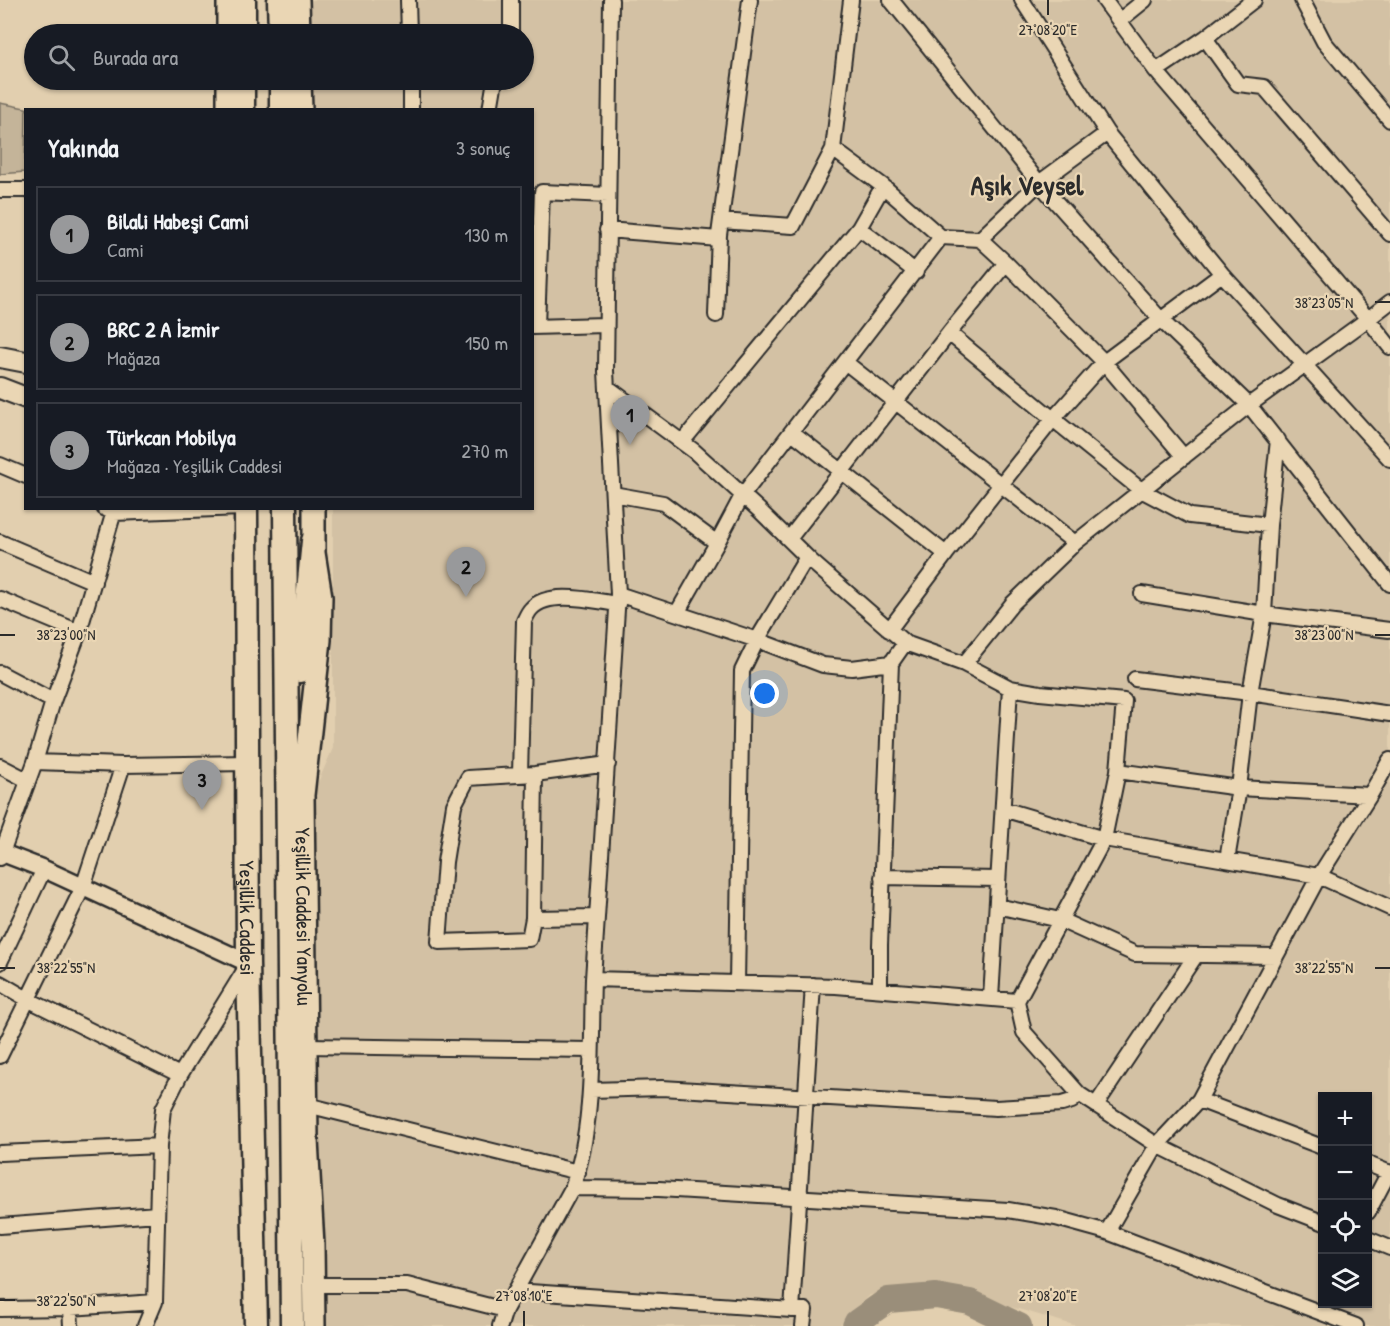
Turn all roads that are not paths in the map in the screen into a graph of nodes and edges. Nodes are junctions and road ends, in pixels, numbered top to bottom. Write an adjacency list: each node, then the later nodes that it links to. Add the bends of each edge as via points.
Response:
1 (228, 0): 19 (main road)
2 (244, 0): 20 (highway)
3 (279, 0): 21 (highway)
4 (298, 0): 22 (main road)
5 (408, 0): 23 (street)
6 (511, 0): 24 (street)
7 (611, 0): 46 (street)
8 (750, 0): 47 (street)
9 (851, 0): 41 (street)
10 (891, 0): 42 (street)
11 (1022, 0): 40 (street)
12 (1104, 0): 18 (street)
13 (1145, 0): 18 (street)
14 (1231, 0): 17 (street)
15 (1254, 0): 17 (street)
16 (1302, 0): 39 (street, via 1324,42)
17 (1239, 12): 25 (street)
18 (1119, 21): 26 (street)
19 (228, 24)
20 (244, 24)
21 (280, 24)
22 (299, 24)
23 (409, 24)
24 (511, 24)
25 (1205, 38): 26 (street); 50 (street, via 1238,84 1264,87)
26 (1156, 71): 59 (street)
27 (228, 90): 33 (main road)
28 (243, 90): 34 (highway)
29 (280, 90): 35 (highway)
30 (300, 90): 36 (main road)
31 (411, 90): 37 (street)
32 (493, 90): 38 (street)
33 (228, 108)
34 (243, 108)
35 (281, 108)
36 (301, 108)
37 (411, 108)
38 (490, 108)
39 (1390, 120)
40 (1107, 133): 42 (street); 56 (street)
41 (833, 148): 43 (street); 47 (street, via 793,226)
42 (1039, 183): 53 (street); 60 (street)
43 (883, 186): 48 (street); 51 (street)
44 (0, 190): 45 (street)
45 (24, 190)
46 (608, 195): 49 (street); 62 (street, via 542,192)
47 (721, 221): 52 (street)
48 (859, 228): 55 (street); 78 (street)
49 (608, 230): 52 (street); 61 (street)
50 (1390, 234)
51 (941, 237): 53 (street); 55 (street)
52 (719, 239): 58 (street)
53 (980, 239): 54 (street)
54 (1006, 263): 63 (street); 68 (street)
55 (916, 272): 67 (street)
56 (1222, 274): 60 (street); 69 (street)
57 (1390, 302): 59 (street)
58 (716, 315)
59 (1368, 319): 64 (street); 69 (street)
60 (1162, 321): 68 (street); 74 (street)
61 (605, 325): 62 (street); 70 (street)
62 (535, 327)
63 (949, 333): 73 (street); 75 (street)
64 (1390, 347)
65 (0, 357): 66 (main road)
66 (24, 362)
67 (845, 362): 73 (street); 76 (street)
68 (1104, 362): 75 (street); 79 (street)
69 (1305, 365): 74 (street); 80 (street)
70 (607, 387): 78 (street); 86 (street)
71 (0, 388): 72 (main road)
72 (24, 397)
73 (895, 401): 82 (street); 84 (street)
74 (1249, 405): 77 (street); 79 (street)
75 (1053, 419): 84 (street); 85 (street)
76 (792, 432): 82 (street); 87 (street)
77 (1278, 440): 92 (street); 101 (street)
78 (682, 442): 87 (street)
79 (1184, 457): 85 (street)
80 (1390, 459)
81 (0, 465): 83 (street)
82 (841, 471): 93 (street); 98 (street)
83 (24, 475)
84 (1000, 484): 97 (street); 98 (street)
85 (1141, 490): 92 (street, via 1190,516); 97 (street)
86 (613, 494): 96 (street, via 663,503); 104 (street)
87 (742, 496): 93 (street); 96 (street)
88 (111, 510): 100 (street)
89 (246, 510): 123 (highway, Yeşillik Caddesi)
90 (285, 510): 119 (highway, Yeşillik Caddesi)
91 (314, 510): 94 (main road, Yeşillik Caddesi Yanyolu)
92 (1269, 525): 106 (street)
93 (789, 539): 99 (street)
94 (314, 541): 119 (highway, via 298,683); 159 (main road, Yeşillik Caddesi Yanyolu, via 321,597 303,795)
95 (0, 542): 100 (street)
96 (717, 543): 105 (street)
97 (1075, 543): 113 (street, via 1012,604)
98 (946, 554): 107 (street)
99 (807, 557): 107 (street); 110 (street)
100 (94, 582): 109 (street)
101 (1390, 584)
102 (1142, 594): 106 (street)
103 (0, 599): 109 (street)
104 (618, 599): 105 (street); 124 (street); 128 (street, via 547,599 532,608 524,621)
105 (677, 614): 110 (street)
106 (1264, 614): 108 (street); 117 (street)
107 (889, 630): 111 (street)
108 (1389, 630)
109 (79, 632): 118 (street)
110 (757, 640): 112 (street, via 823,665 852,668); 153 (street, via 742,671)
111 (905, 644): 112 (street); 113 (street)
112 (891, 663): 139 (street)
113 (964, 664): 116 (street)
114 (0, 674): 118 (street)
115 (1135, 679): 117 (street)
116 (1010, 688): 127 (street, via 1124,701); 133 (street)
117 (1250, 693): 120 (street); 131 (street)
118 (52, 701): 122 (street)
119 (288, 709): 197 (highway, Yeşillik Caddesi)
120 (1390, 714)
121 (1390, 760): 132 (street)
122 (35, 762): 125 (street); 130 (street)
123 (248, 763): 125 (street); 150 (highway, Yeşillik Caddesi)
124 (608, 764): 129 (street); 144 (street)
125 (123, 765): 141 (street)
126 (0, 766): 130 (street)
127 (1118, 771): 131 (street); 134 (street)
128 (520, 774): 129 (street); 145 (street, via 468,778 454,805 439,942 529,939)
129 (535, 774): 145 (street)
130 (27, 780): 135 (street)
131 (1239, 788): 132 (street); 136 (street)
132 (1370, 795): 138 (street)
133 (1002, 809): 134 (street); 140 (street)
134 (1104, 839): 136 (street); 146 (street)
135 (1, 855): 137 (street)
136 (1227, 861): 138 (street)
137 (44, 869): 141 (street); 149 (street)
138 (1318, 876): 143 (street); 148 (street)
139 (882, 877): 140 (street); 155 (street)
140 (998, 879): 142 (street)
141 (83, 887): 150 (street); 157 (street)
142 (997, 906): 146 (street); 156 (street)
143 (1390, 908)
144 (596, 917): 145 (street); 151 (street)
145 (533, 918)
146 (1060, 920): 147 (street, via 1134,954); 158 (street)
147 (1196, 955): 148 (street); 168 (street)
148 (1275, 956): 166 (street)
149 (0, 962)
150 (248, 963): 162 (street); 196 (highway, Yeşillik Caddesi)
151 (593, 979): 153 (street); 160 (street)
152 (0, 983): 157 (street)
153 (737, 983): 154 (street)
154 (813, 985): 155 (street); 165 (street)
155 (880, 989): 156 (street)
156 (991, 999): 158 (street)
157 (29, 1000): 161 (street); 162 (street)
158 (1017, 1001): 164 (street, via 1024,1032)
159 (306, 1046): 160 (street); 167 (main road, Yeşillik Caddesi Yanyolu)
160 (591, 1050): 163 (street)
161 (0, 1056)
162 (180, 1075): 170 (street, via 163,1109)
163 (591, 1090): 165 (street, via 662,1088); 174 (street)
164 (1079, 1094): 165 (street, via 1072,1101 1056,1105 996,1108); 168 (street)
165 (805, 1096): 177 (street)
166 (1199, 1100): 169 (street); 171 (street)
167 (307, 1105): 174 (street); 185 (main road, Yeşillik Caddesi Yanyolu)
168 (1096, 1105): 169 (street)
169 (1157, 1145): 180 (street); 182 (street)
170 (159, 1146): 172 (street); 179 (street)
171 (1320, 1146)
172 (0, 1153)
173 (1372, 1166): 175 (street)
174 (578, 1172): 176 (street)
175 (1389, 1173): 178 (street)
176 (572, 1188): 177 (street); 186 (street)
177 (800, 1198): 182 (street, via 1008,1210); 193 (street)
178 (1372, 1205)
179 (157, 1214): 181 (street); 187 (street)
180 (1318, 1220)
181 (0, 1226)
182 (1107, 1232): 188 (street)
183 (1372, 1241): 184 (street)
184 (1390, 1248)
185 (314, 1284): 192 (street, via 407,1284); 198 (main road, Yeşillik Caddesi Yanyolu)
186 (515, 1291): 192 (street); 193 (street)
187 (155, 1302): 189 (street); 195 (street)
188 (1318, 1306)
189 (70, 1308): 191 (street); 194 (street)
190 (1324, 1308): 201 (street)
191 (0, 1309)
192 (505, 1310): 199 (street)
193 (792, 1310): 200 (street, via 805,1310)
194 (71, 1326)
195 (145, 1326)
196 (256, 1326)
197 (292, 1326)
198 (314, 1326)
199 (500, 1326)
200 (803, 1326)
201 (1356, 1326)

